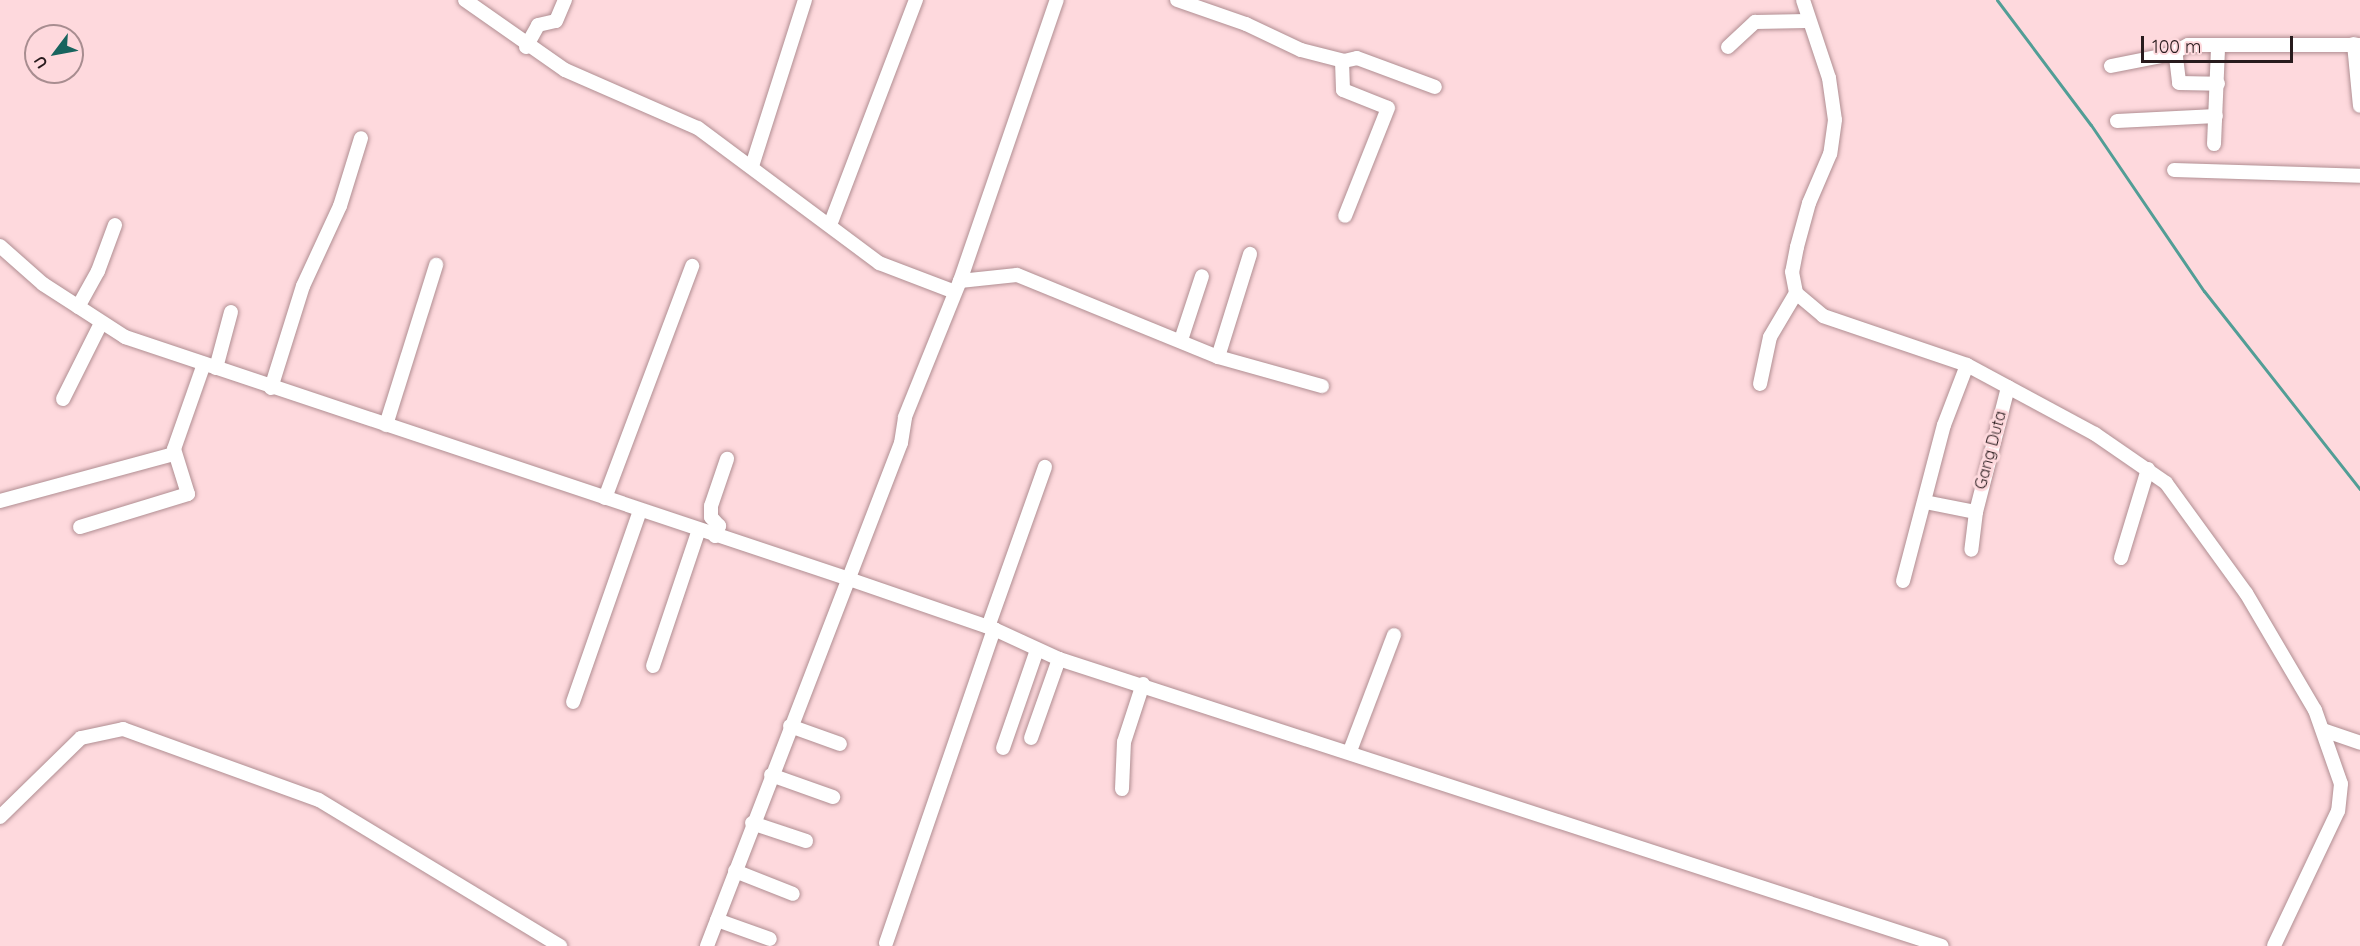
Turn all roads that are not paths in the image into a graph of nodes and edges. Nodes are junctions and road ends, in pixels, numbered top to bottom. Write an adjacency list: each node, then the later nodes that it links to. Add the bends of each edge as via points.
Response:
1 (465, 0): 11 (street)
2 (565, 0): 11 (street, via 560,16 538,25)
3 (805, 0): 23 (street)
4 (916, 0): 28 (street)
5 (1057, 0): 34 (street)
6 (1803, 0): 8 (street)
7 (1183, 1): 14 (street, via 1301,50)
8 (1806, 21): 12 (street, via 1755,22); 35 (street, via 1829,78 1835,120 1830,154 1809,203 1797,247 1792,272)
9 (2357, 44): 10 (street); 18 (street)
10 (2218, 46): 13 (street, via 2188,45); 16 (street)
11 (526, 47): 23 (street, via 565,70 682,119)
12 (1728, 47)
13 (2171, 54): 15 (street); 16 (street, via 2176,57 2179,83)
14 (1342, 61): 17 (street, via 1357,58); 26 (street, via 1343,90 1388,108)
15 (2111, 66)
16 (2218, 84): 19 (street)
17 (1435, 87)
18 (2360, 106)
19 (2216, 116): 20 (street); 22 (street)
20 (2117, 121)
21 (361, 138): 46 (street, via 340,206 303,286)
22 (2214, 144)
23 (752, 166): 28 (street)
24 (2174, 170): 25 (street)
25 (2360, 176)
26 (1345, 216)
27 (115, 225): 36 (street, via 98,271)
28 (830, 225): 34 (street, via 897,273)
29 (0, 246): 36 (street)
30 (1250, 254): 40 (street)
31 (436, 265): 48 (street)
32 (692, 266): 53 (street)
33 (1202, 276): 39 (street)
34 (958, 286): 39 (street, via 1017,275); 63 (street, via 910,406 864,544)
35 (1796, 293): 41 (street, via 1823,316); 43 (street, via 1770,337)
36 (78, 307): 38 (street)
37 (231, 312): 42 (street)
38 (100, 325): 42 (street); 47 (street)
39 (1181, 340): 40 (street)
40 (1218, 357): 44 (street)
41 (1966, 365): 45 (street); 55 (street, via 1944,425)
42 (210, 366): 46 (street); 49 (street)
43 (1760, 384)
44 (1322, 386)
45 (2008, 387): 52 (street); 57 (street, Gang Duta)
46 (272, 388): 48 (street)
47 (63, 399)
48 (386, 425): 53 (street)
49 (174, 454): 54 (street); 58 (street, via 189,489 184,498)
50 (727, 459): 60 (street, via 711,506 711,517 719,526)
51 (1045, 467): 65 (street)
52 (2148, 469): 62 (street); 73 (street, via 2175,492 2246,593)
53 (605, 498): 56 (street)
54 (0, 501)
55 (1925, 502): 57 (street); 64 (street)
56 (640, 511): 59 (street); 71 (street)
57 (1976, 512): 61 (street, Gang Duta)
58 (80, 527)
59 (699, 532): 60 (street); 69 (street)
60 (715, 536): 63 (street)
61 (1971, 550)
62 (2121, 558)
63 (846, 578): 65 (street); 72 (street)
64 (1904, 581)
65 (991, 628): 67 (street); 89 (street)
66 (1394, 635): 78 (street)
67 (1037, 650): 68 (street); 77 (street)
68 (1059, 659): 70 (street); 74 (street)
69 (652, 666)
70 (1143, 684): 78 (street); 80 (street, via 1124,742)
71 (573, 702)
72 (790, 726): 76 (street); 79 (street)
73 (2323, 730): 75 (street); 93 (street, via 2341,784 2338,811)
74 (1031, 738)
75 (2360, 743)
76 (840, 744)
77 (1003, 748)
78 (1350, 751): 92 (street)
79 (771, 775): 81 (street); 83 (street)
80 (1122, 789)
81 (833, 796)
82 (0, 817): 90 (street, via 81,738 123,729 319,800)
83 (752, 823): 84 (street); 85 (street)
84 (806, 841)
85 (735, 871): 86 (street); 87 (street)
86 (794, 894)
87 (717, 920): 88 (street); 91 (street)
88 (770, 939)
89 (886, 943)
90 (560, 946)
91 (707, 946)
92 (1942, 946)
93 (2274, 946)

